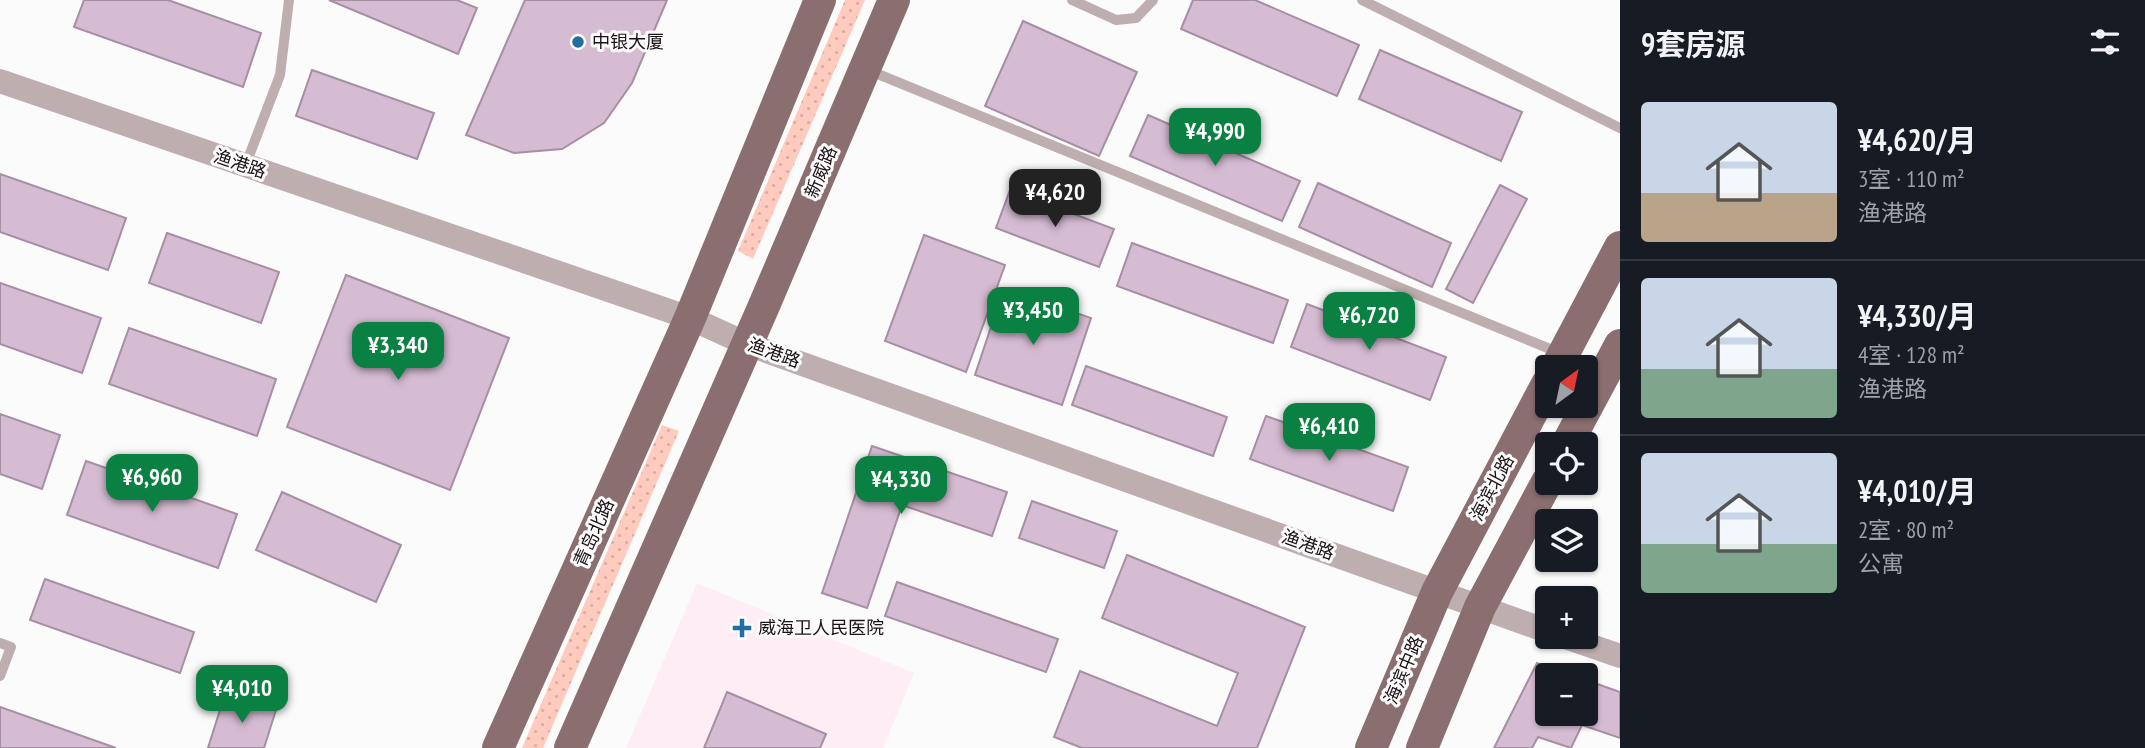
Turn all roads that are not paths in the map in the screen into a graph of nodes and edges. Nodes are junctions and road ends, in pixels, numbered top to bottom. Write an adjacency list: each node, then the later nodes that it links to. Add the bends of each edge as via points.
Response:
1 (289, 0): 10 (lane, via 280,75)
2 (820, 0): 12 (main road)
3 (894, 0): 7 (main road, 新威路)
4 (1072, 0): 5 (lane, via 1116,20 1136,18)
5 (1153, 0)
6 (1362, 0): 9 (lane)
7 (864, 69): 13 (main road, 新威路); 15 (lane)
8 (0, 80): 10 (street, 渔港路)
9 (1620, 128)
10 (245, 166): 12 (street, 渔港路)
11 (1620, 247): 16 (main road)
12 (690, 318): 13 (street, 渔港路); 27 (main road, 青岛北路)
13 (747, 344): 20 (street, 渔港路); 28 (main road)
14 (1620, 345): 18 (main road)
15 (1545, 355)
16 (1562, 355)
17 (1535, 407): 20 (main road, 海滨北路)
18 (1573, 432)
19 (1540, 495): 21 (main road)
20 (1437, 592): 21 (street, 渔港路); 29 (main road, 海滨中路)
21 (1480, 607): 22 (street, 渔港路); 30 (main road)
22 (1535, 627)
23 (0, 643): 26 (lane, via 11,647)
24 (1598, 648): 25 (street)
25 (1620, 656)
26 (0, 676)
27 (498, 748)
28 (570, 748)
29 (1371, 748)
30 (1422, 748)

